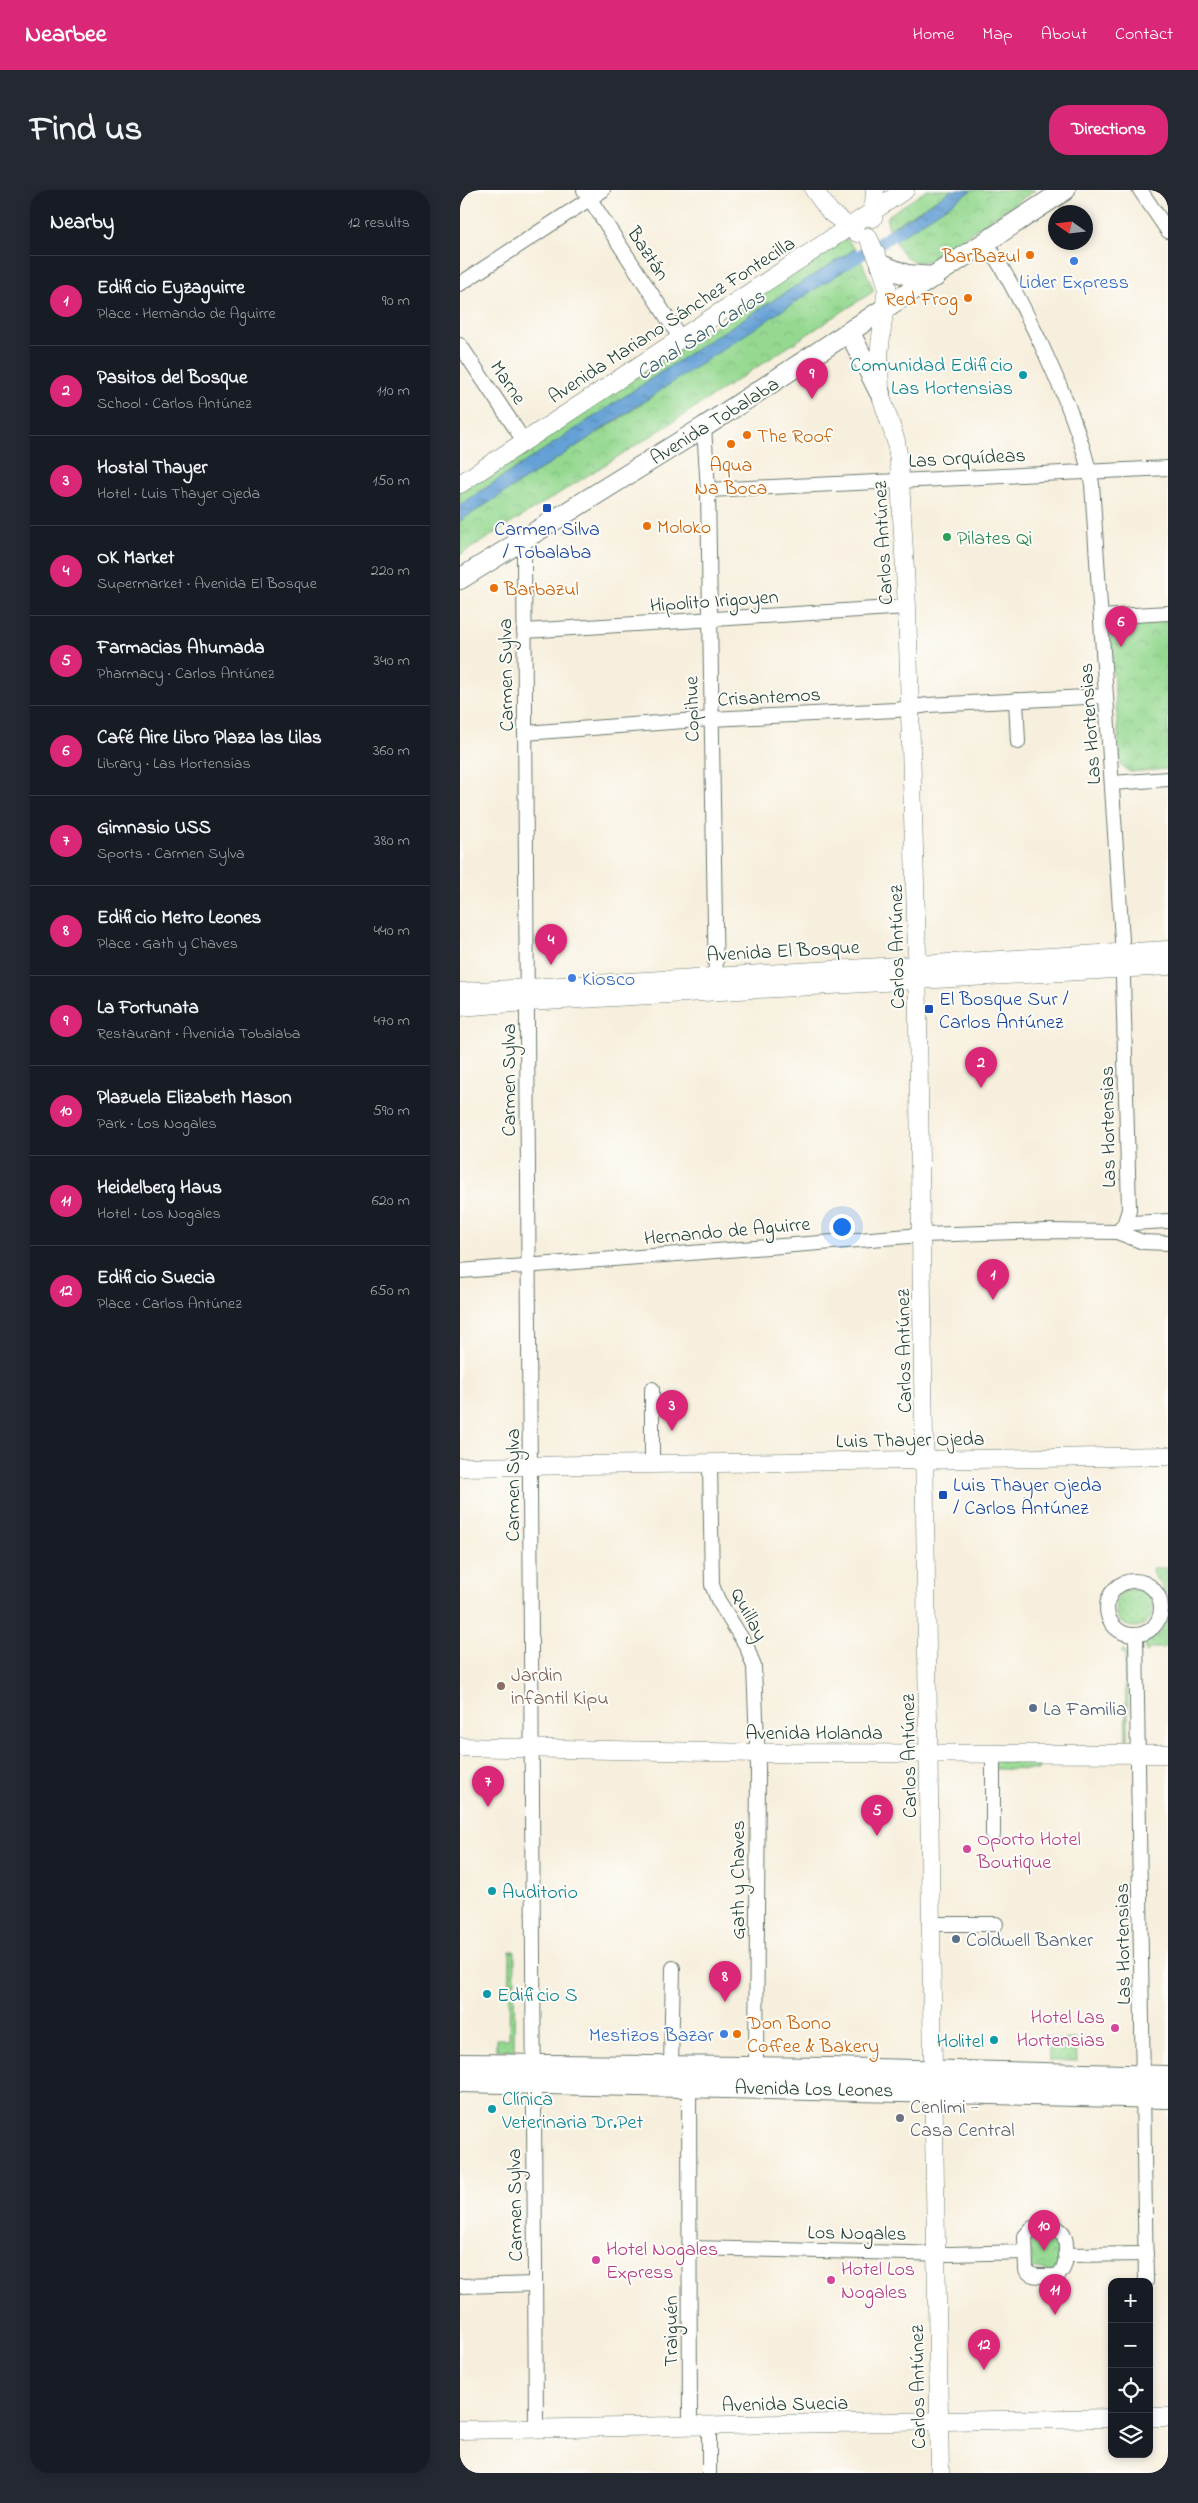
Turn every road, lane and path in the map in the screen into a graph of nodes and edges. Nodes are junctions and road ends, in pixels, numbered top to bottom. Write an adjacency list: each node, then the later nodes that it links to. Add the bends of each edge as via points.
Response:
1 (603, 190): 7 (street)
2 (814, 190): 9 (street, via 830,212)
3 (875, 190): 8 (street)
4 (905, 190): 8 (street, Avenida Mariano Sánchez Fontecilla)
5 (1066, 190): 11 (main road, Avenida Tobalaba)
6 (1140, 190): 10 (street)
7 (586, 194): 14 (street); 17 (street, Baztán)
8 (874, 210): 9 (street, Avenida Mariano Sánchez Fontecilla); 12 (street)
9 (849, 228): 12 (street); 17 (street, Avenida Mariano Sánchez Fontecilla)
10 (1168, 231)
11 (986, 243): 13 (main road, Avenida Tobalaba); 23 (street, Las Hortensias, via 1008,276 1058,381)
12 (873, 249): 13 (main road, via 907,275); 15 (street, Carlos Antúnez, via 887,286)
13 (935, 277): 15 (main road, Avenida Tobalaba)
14 (460, 284)
15 (886, 308): 16 (main road, Avenida Tobalaba); 19 (street, Carlos Antúnez, via 879,354)
16 (850, 333): 19 (main road); 20 (main road, Avenida Tobalaba)
17 (681, 339): 21 (street, Avenida Mariano Sánchez Fontecilla)
18 (460, 345): 21 (street, Marne)
19 (880, 393): 24 (street, Carlos Antúnez, via 896,441)
20 (704, 427): 26 (street, Copihue); 27 (main road, Avenida Tobalaba)
21 (524, 441): 25 (street, Avenida Mariano Sánchez Fontecilla)
22 (1168, 468): 23 (street, Las Orquídeas)
23 (1090, 472): 24 (street, Las Orquídeas); 31 (street, Las Hortensias)
24 (901, 480): 26 (street, Las Orquídeas); 29 (street, Carlos Antúnez)
25 (460, 484)
26 (708, 490): 32 (street, Copihue)
27 (521, 542): 28 (main road, Avenida Tobalaba); 33 (street, Carmen Sylva)
28 (460, 578)
29 (907, 607): 32 (street, Hipolito Irigoyen); 36 (street, Carlos Antúnez)
30 (1168, 613): 31 (street)
31 (1101, 617): 34 (street, Las Hortensias)
32 (710, 620): 33 (street, Hipolito Irigoyen); 37 (street, Copihue)
33 (524, 631): 38 (street, Carmen Sylva)
34 (1106, 696): 35 (street, Crisantemos); 41 (street, Las Hortensias)
35 (1016, 700): 36 (street, Crisantemos); 39 (street)
36 (910, 708): 37 (street, Crisantemos); 45 (street, Carlos Antúnez)
37 (711, 719): 38 (street, Crisantemos); 46 (street, Copihue)
38 (525, 733): 48 (street, Carmen Sylva)
39 (1018, 742)
40 (1168, 779): 41 (street)
41 (1113, 783): 43 (street, Las Hortensias)
42 (1168, 950): 43 (street, Avenida El Bosque)
43 (1123, 961): 44 (street, Avenida El Bosque); 45 (street, Avenida El Bosque); 51 (street, Las Hortensias, via 1129,1210)
44 (1168, 966)
45 (918, 972): 46 (street, Avenida El Bosque); 52 (street, Carlos Antúnez)
46 (716, 983): 48 (street, Avenida El Bosque)
47 (460, 992): 48 (street, Avenida El Bosque)
48 (527, 994): 49 (street, Avenida El Bosque); 54 (street, Carmen Sylva)
49 (460, 1008)
50 (1168, 1221): 51 (street, Hernando de Aguirre)
51 (1121, 1229): 52 (street, Hernando de Aguirre); 53 (street, Hernando de Aguirre, via 1143,1242)
52 (922, 1235): 54 (street, Hernando de Aguirre); 58 (street, Carlos Antúnez)
53 (1168, 1243)
54 (530, 1266): 55 (street, Hernando de Aguirre); 61 (street, Carmen Sylva)
55 (460, 1272)
56 (652, 1389): 59 (street)
57 (1168, 1456): 58 (street, Luis Thayer Ojeda)
58 (925, 1460): 60 (street, Luis Thayer Ojeda); 68 (street, Carlos Antúnez)
59 (652, 1464): 60 (street, Luis Thayer Ojeda); 61 (street, Luis Thayer Ojeda)
60 (710, 1464): 67 (street, Quillay, via 712,1585 747,1647 754,1667)
61 (532, 1466): 62 (street, Luis Thayer Ojeda); 66 (street, Carmen Sylva)
62 (460, 1467)
63 (1165, 1606): 64 (street, via 1152,1629); 64 (street, via 1147,1583 1129,1580 1113,1590 1108,1598 1108,1616 1119,1631)
64 (1136, 1635): 70 (street, Las Hortensias)
65 (460, 1747): 66 (street, Avenida Holanda)
66 (534, 1747): 67 (street, Avenida Holanda); 79 (street, Carmen Sylva)
67 (758, 1753): 68 (street, Avenida Holanda); 78 (street, Gath y Chaves)
68 (929, 1753): 69 (street, Avenida Holanda); 73 (street, Carlos Antúnez)
69 (993, 1753): 70 (street, Avenida Holanda); 72 (street)
70 (1139, 1754): 71 (street, Avenida Holanda); 84 (street, Las Hortensias)
71 (1168, 1754)
72 (993, 1835)
73 (931, 1924): 74 (street); 82 (street, Carlos Antúnez)
74 (996, 1924)
75 (673, 1968): 77 (street)
76 (460, 2065): 79 (main road, Avenida Los Leones)
77 (671, 2067): 78 (main road, Avenida Los Leones); 79 (main road, Avenida Los Leones)
78 (756, 2068): 82 (main road, Avenida Los Leones)
79 (533, 2075): 81 (main road, Avenida Los Leones); 83 (main road, Avenida Los Leones); 92 (street, Carmen Sylva)
80 (1168, 2078): 84 (main road, Avenida Los Leones)
81 (460, 2081)
82 (933, 2081): 83 (main road, Avenida Los Leones); 84 (main road, Avenida Los Leones); 88 (street, Carlos Antúnez)
83 (689, 2086): 86 (street, Traiguén)
84 (1144, 2086): 85 (main road, Avenida Los Leones); 89 (street, Las Hortensias)
85 (1168, 2096)
86 (690, 2248): 88 (street, Los Nogales); 98 (street, Traiguén)
87 (1024, 2252): 88 (street, Los Nogales); 90 (street, via 1026,2270 1035,2276 1060,2274); 90 (street, via 1028,2231 1032,2228 1055,2228 1065,2237)
88 (936, 2253): 97 (street, Carlos Antúnez)
89 (1146, 2254): 90 (street); 91 (street, Las Hortensias)
90 (1065, 2255)
91 (1146, 2278)
92 (535, 2284): 93 (street); 100 (street, Carmen Sylva)
93 (460, 2286)
94 (1153, 2417): 95 (street)
95 (1168, 2417)
96 (1108, 2418): 97 (street, Avenida Suecia)
97 (939, 2421): 99 (street, Avenida Suecia); 103 (street, Carlos Antúnez)
98 (690, 2426): 99 (street, Avenida Suecia); 100 (street, Avenida Suecia)
99 (709, 2426): 102 (street)
100 (536, 2429): 101 (street, Avenida Suecia)
101 (460, 2430)
102 (710, 2473)
103 (940, 2473)

